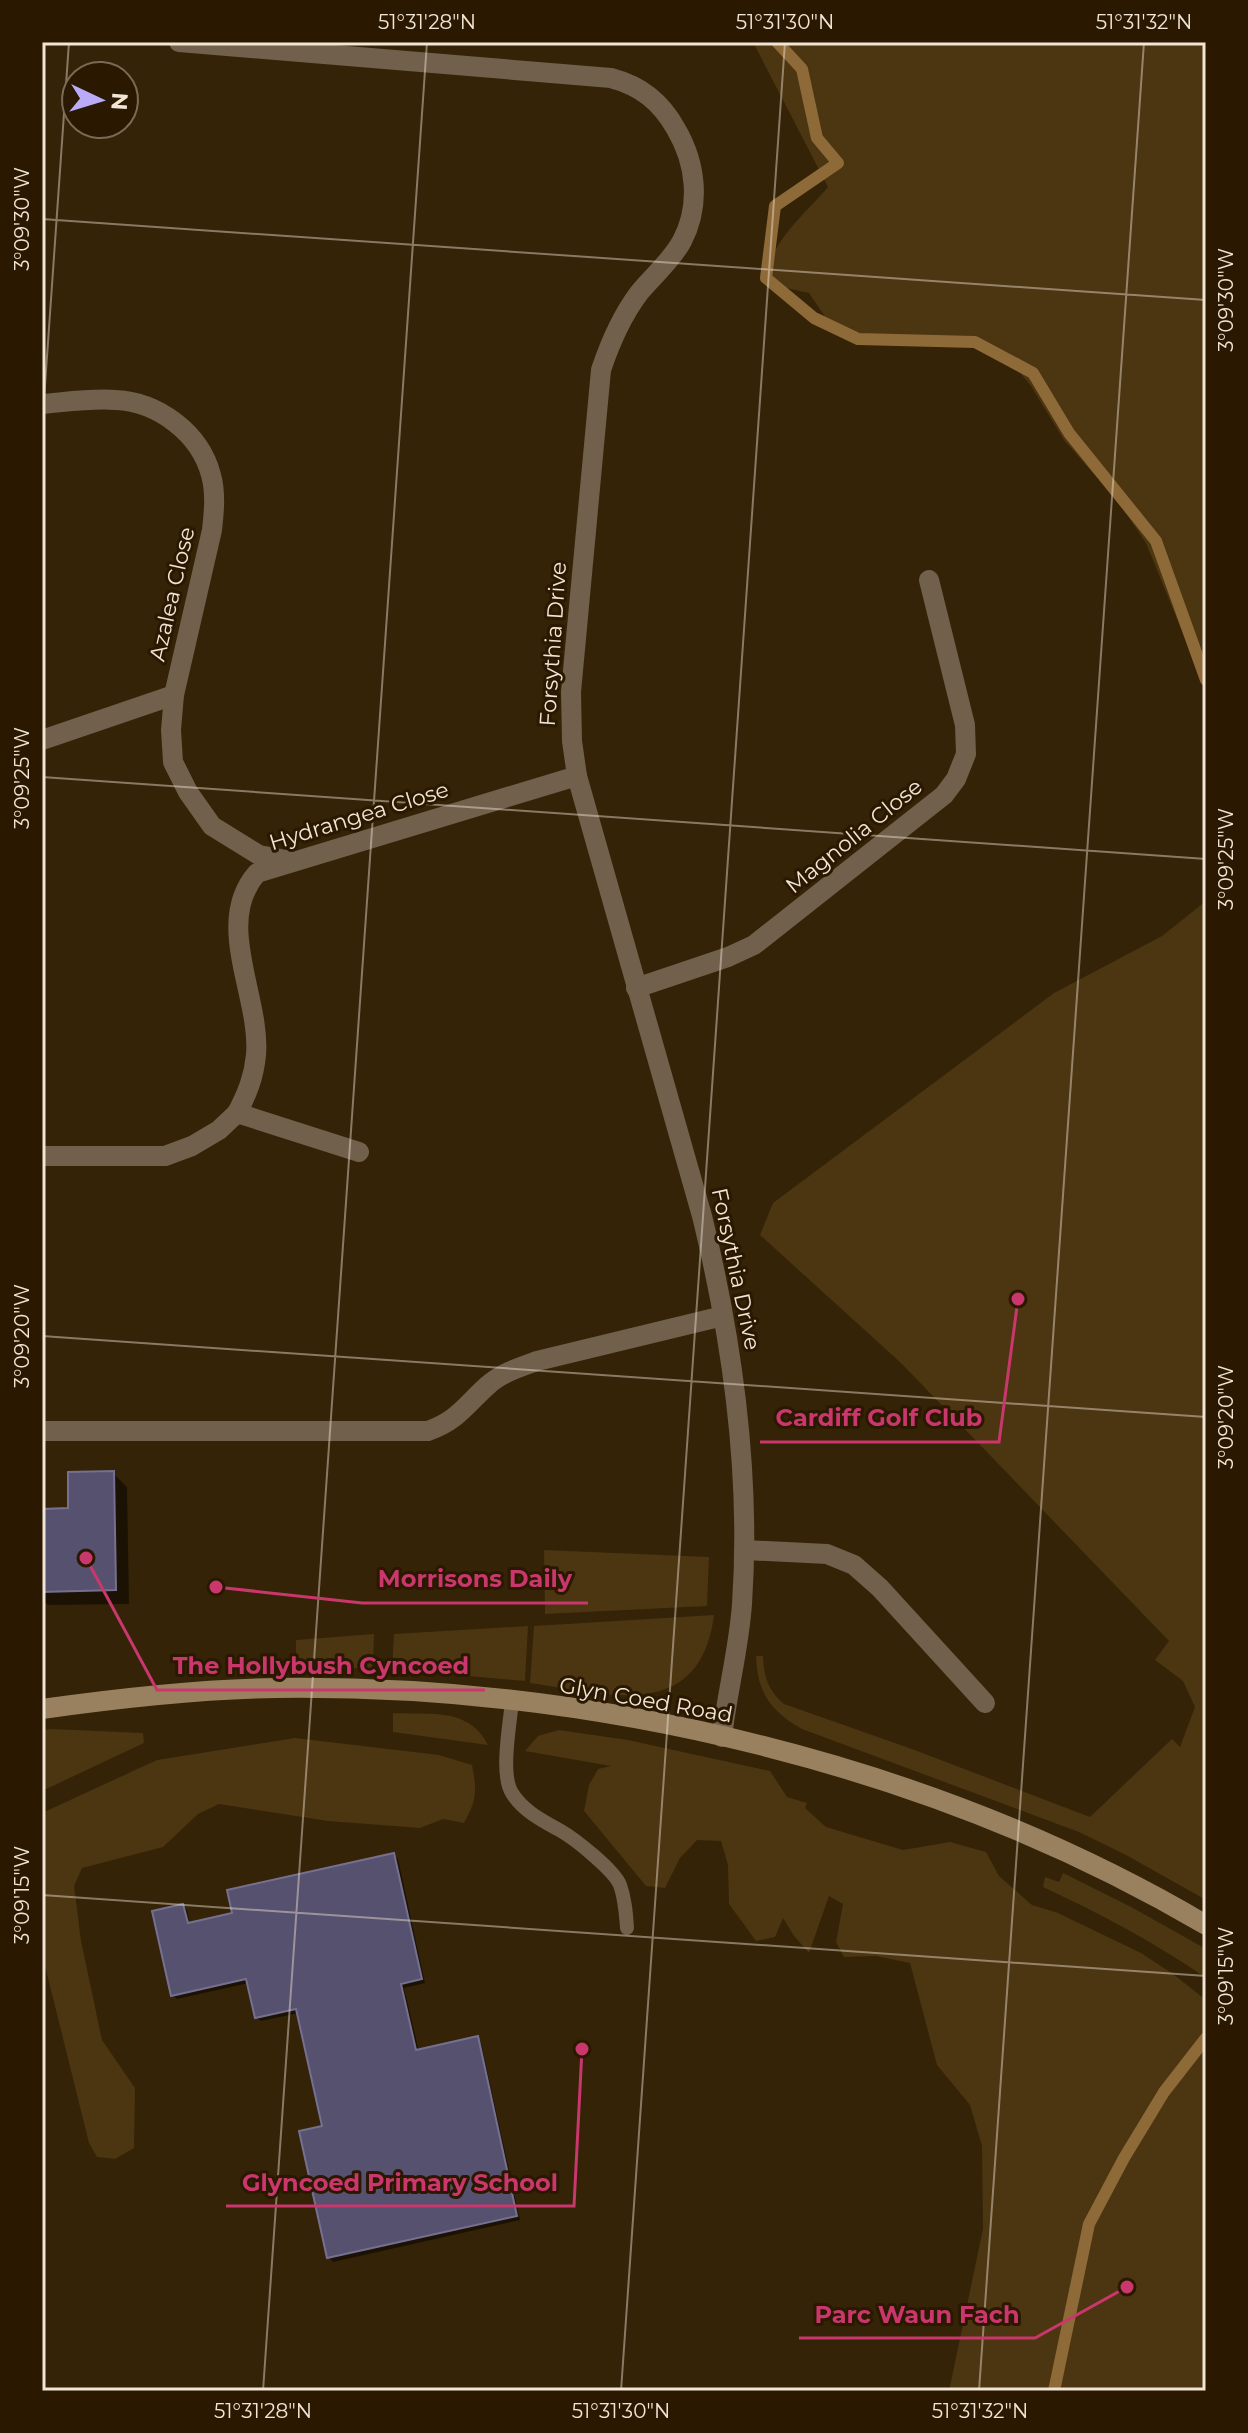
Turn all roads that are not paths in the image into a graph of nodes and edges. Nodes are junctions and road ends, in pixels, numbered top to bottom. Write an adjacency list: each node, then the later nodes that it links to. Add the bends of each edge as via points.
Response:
1 (179, 42): 6 (street, Forsythia Drive, via 611,78 651,97 688,149 694,181 692,217 681,243 637,296 613,336 601,370 571,692)
2 (42, 404): 4 (street, Azalea Close, via 134,402 176,423 202,452 211,475 212,530)
3 (929, 580): 8 (street, Magnolia Close, via 965,725 966,754 956,779 944,795 754,945)
4 (174, 695): 5 (street); 7 (street, Azalea Close, via 173,762 212,826 259,855)
5 (42, 740)
6 (577, 776): 7 (street, Hydrangea Close); 8 (street, Forsythia Drive)
7 (292, 861): 9 (street, Hydrangea Close, via 257,873 246,886 240,910 256,1052 252,1084)
8 (636, 988): 12 (street, Forsythia Drive, via 702,1216)
9 (237, 1113): 10 (street); 11 (street, Hydrangea Close, via 219,1130 165,1156)
10 (359, 1152)
11 (42, 1156)
12 (723, 1316): 13 (street, via 509,1371 447,1424 428,1431); 14 (street, Forsythia Drive, via 742,1450)
13 (42, 1431)
14 (745, 1550): 16 (street, via 827,1554 854,1565); 18 (street, Forsythia Drive, via 742,1608)
15 (512, 1701): 17 (street, Glyn Coed Road, via 278,1688 175,1693); 18 (street, Glyn Coed Road); 20 (lane, via 507,1757 511,1793 529,1813 571,1836 619,1881)
16 (985, 1703)
17 (42, 1709)
18 (722, 1737): 19 (street, Glyn Coed Road, via 861,1775 1038,1838)
19 (1206, 1925)
20 (627, 1928)

